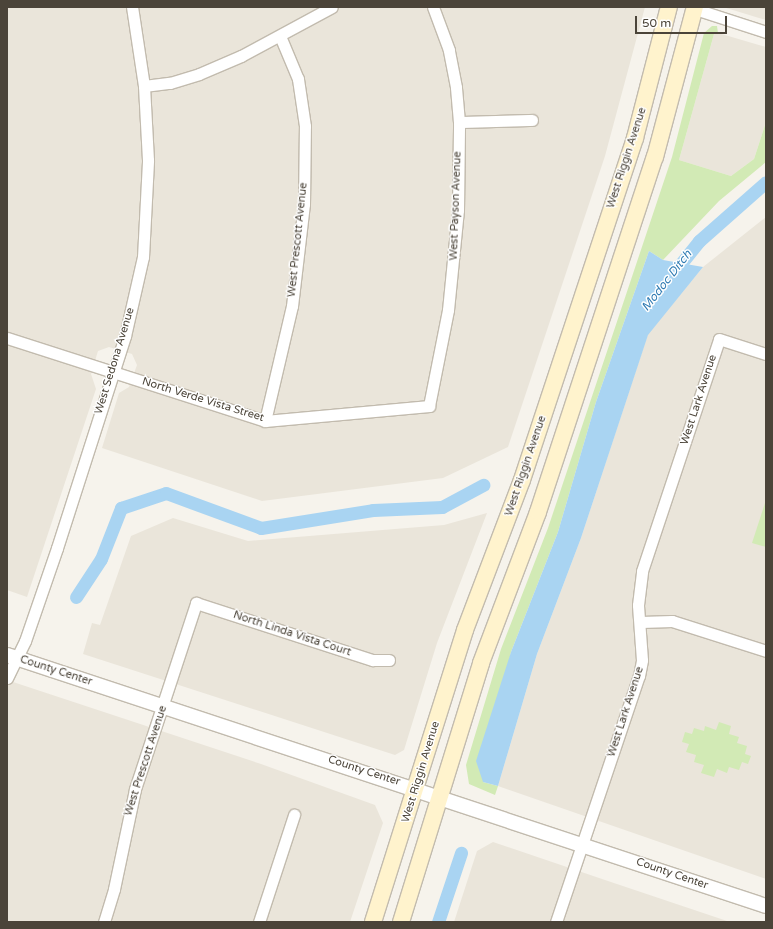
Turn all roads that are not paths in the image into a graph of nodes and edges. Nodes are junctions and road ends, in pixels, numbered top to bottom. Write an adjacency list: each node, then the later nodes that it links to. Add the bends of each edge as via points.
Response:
1 (132, 7): 8 (street, West Sedona Avenue)
2 (332, 7): 7 (street)
3 (433, 7): 10 (street, West Payson Avenue, via 449,50)
4 (669, 7): 23 (main road, West Riggin Avenue, via 633,144 522,480 466,630)
5 (695, 8): 6 (street); 24 (main road, via 653,163 542,499 481,662)
6 (766, 32)
7 (280, 36): 8 (street, via 199,74 170,83); 15 (street, West Prescott Avenue, via 298,79 305,126 304,204 292,306)
8 (144, 86): 13 (street, West Sedona Avenue, via 148,160 143,257 126,336)
9 (532, 120): 10 (street)
10 (459, 122): 14 (street, West Payson Avenue, via 458,210 454,263)
11 (7, 338): 13 (street, North Verde Vista Street)
12 (766, 354): 17 (street, West Lark Avenue, via 719,339 642,571 638,606)
13 (113, 371): 15 (street, North Verde Vista Street); 19 (street, West Sedona Avenue, via 55,556)
14 (429, 406): 15 (street, North Verde Vista Street)
15 (265, 421)
16 (196, 603): 20 (street, North Linda Vista Court, via 373,660); 22 (street, West Prescott Avenue)
17 (641, 622): 18 (street, via 672,621); 26 (street, West Lark Avenue, via 642,660 639,676)
18 (766, 651)
19 (12, 657): 21 (street, West Sedona Avenue); 22 (street, County Center)
20 (389, 660)
21 (7, 678)
22 (163, 706): 23 (street, County Center); 28 (street, West Prescott Avenue, via 130,809 114,889)
23 (416, 788): 24 (street, County Center); 30 (main road, West Riggin Avenue)
24 (442, 797): 26 (street, County Center); 31 (main road)
25 (294, 815): 29 (street)
26 (582, 844): 27 (street, County Center); 32 (street, West Lark Avenue)
27 (766, 906)
28 (104, 922)
29 (259, 922)
30 (374, 922)
31 (401, 922)
32 (556, 922)

